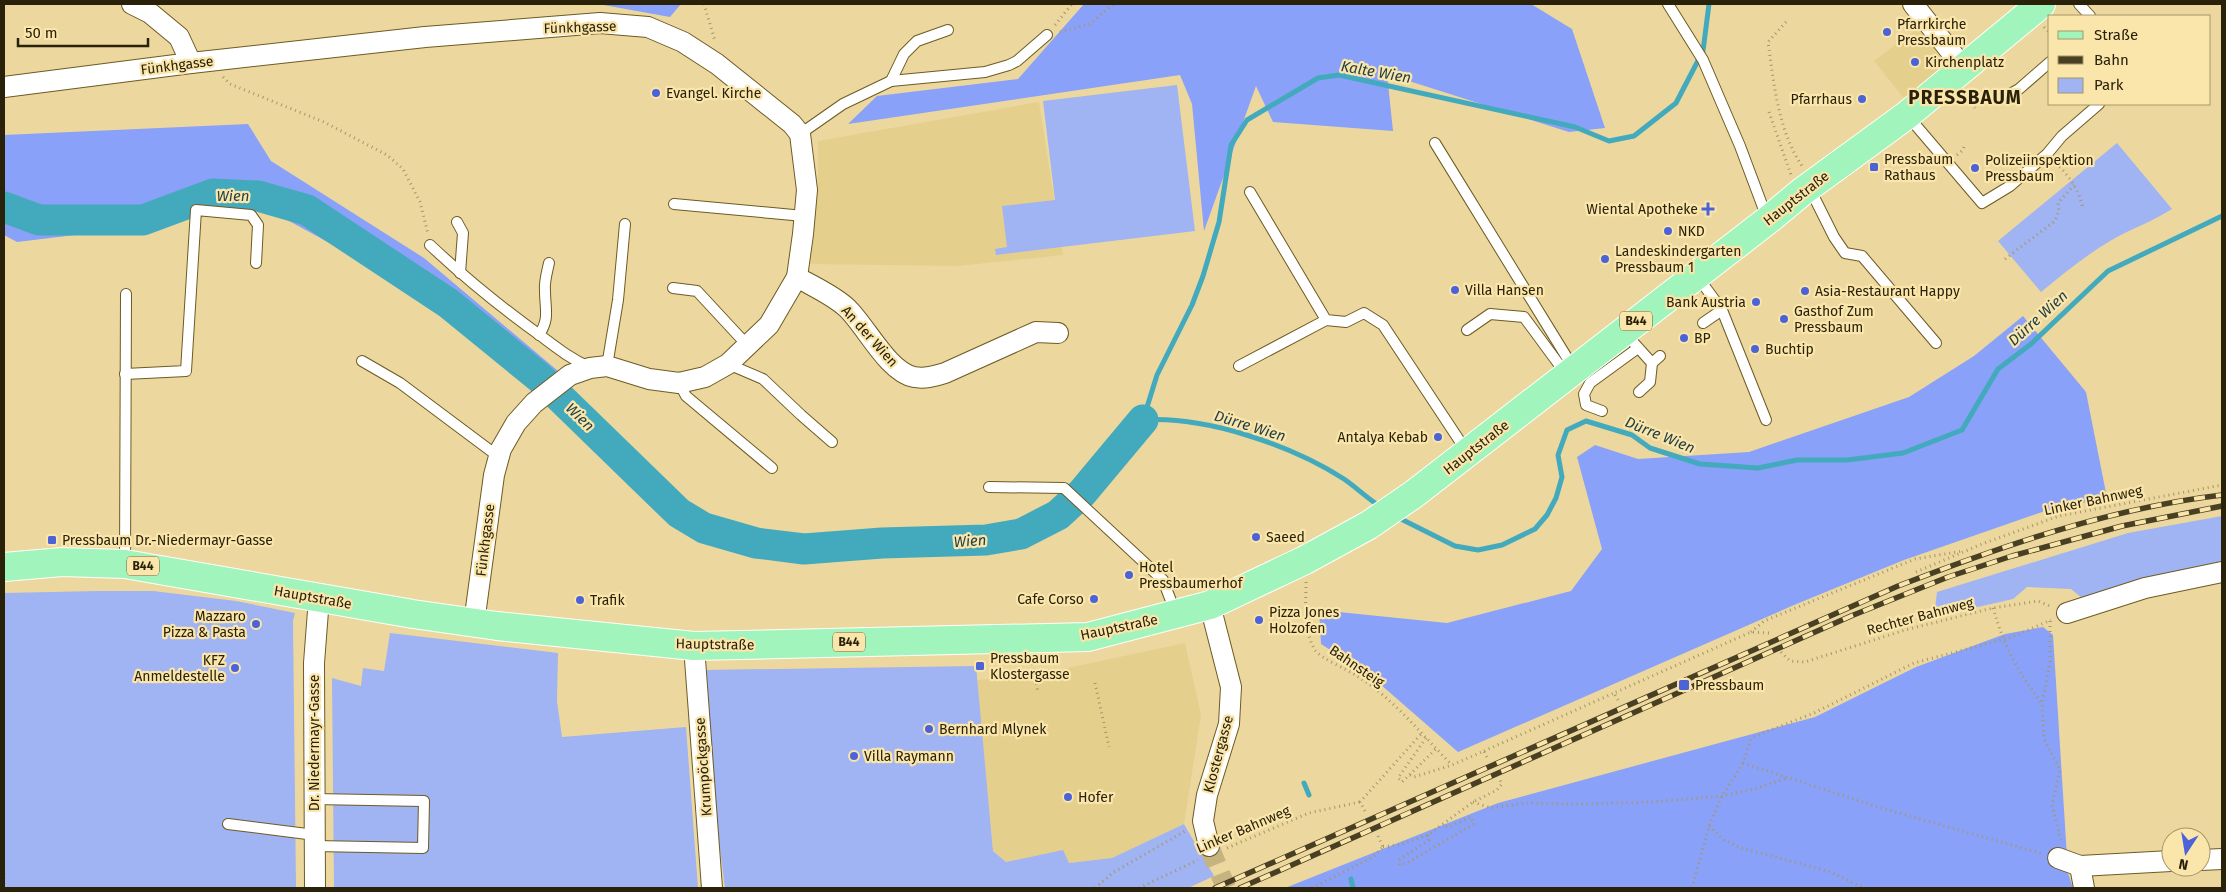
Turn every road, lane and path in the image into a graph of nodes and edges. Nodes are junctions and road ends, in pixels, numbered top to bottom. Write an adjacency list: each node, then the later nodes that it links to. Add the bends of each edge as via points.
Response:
1 (132, 4): 13 (street, via 150,13 179,37)
2 (704, 4): 14 (path, via 713,30)
3 (1072, 4): 12 (path)
4 (1114, 4): 12 (path, via 1090,24)
5 (1668, 4): 32 (lane, via 1703,60)
6 (1913, 4): 16 (street)
7 (2040, 4): 16 (main road, Hauptstraße / B44)
8 (2079, 4): 9 (lane)
9 (2089, 15)
10 (1786, 22): 27 (path, via 1768,42 1778,107)
11 (948, 30): 17 (lane, via 917,41 904,54)
12 (1047, 35): 17 (lane, via 1017,61 985,72)
13 (199, 62): 14 (street, Fünkhgasse, via 425,37 600,23 648,27 683,42); 18 (street, Fünkhgasse); 35 (path, via 230,84 324,122 387,155 403,170 420,202)
14 (717, 64): 23 (street, Fünkhgasse, via 784,115)
15 (2048, 64): 19 (lane, via 2020,89)
16 (1963, 67): 22 (main road, Hauptstraße / B44)
17 (891, 80): 23 (lane, via 844,104)
18 (4, 87)
19 (2003, 98)
20 (2098, 105): 22 (lane, via 2010,186 1982,203)
21 (1769, 112): 27 (path, via 1790,173)
22 (1907, 115): 27 (main road, Hauptstraße / B44)
23 (800, 134): 31 (street, via 807,190)
24 (1435, 143): 59 (lane)
25 (2067, 174): 26 (path)
26 (2074, 185): 30 (path); 36 (path, via 2058,203 2059,211 2054,221)
27 (1808, 186): 32 (main road, Hauptstraße / B44); 51 (lane, via 1845,253 1862,256)
28 (1250, 192): 45 (lane)
29 (674, 204): 31 (lane)
30 (2083, 210)
31 (804, 216): 41 (street)
32 (1768, 220): 40 (main road, Hauptstraße / B44)
33 (457, 222): 39 (lane, via 463,233)
34 (625, 224): 58 (lane, via 618,300)
35 (430, 245): 39 (lane)
36 (2005, 259)
37 (256, 263): 60 (lane, via 258,225 251,215 196,210 186,371)
38 (549, 263): 49 (lane, via 544,289 547,317)
39 (460, 273): 49 (lane)
40 (1696, 275): 44 (lane); 50 (main road, Hauptstraße / B44)
41 (797, 277): 48 (street, An der Wien, via 846,308 896,367 914,377 945,373 1036,332); 52 (street, via 769,325)
42 (673, 288): 52 (lane, via 697,291)
43 (126, 294): 60 (lane)
44 (1722, 310): 46 (lane); 64 (lane)
45 (1326, 320): 57 (lane); 66 (lane, via 1346,322 1364,313 1383,325)
46 (1703, 323)
47 (1467, 330): 59 (lane, via 1490,314 1524,316)
48 (1058, 334)
49 (539, 335): 58 (lane, via 572,360)
50 (1631, 339): 56 (lane); 59 (main road, Hauptstraße / B44); 63 (lane, via 1590,383 1584,394 1586,405)
51 (1936, 343)
52 (748, 346): 55 (street)
53 (1660, 356): 56 (lane)
54 (362, 361): 67 (lane, via 400,383)
55 (728, 364): 61 (street, via 705,377); 65 (lane, via 763,379)
56 (1652, 364): 62 (lane, via 1650,382)
57 (1239, 366)
58 (599, 367): 61 (street); 67 (street, Fünkhgasse, via 570,375 534,403 516,423)
59 (1570, 372): 66 (main road, Hauptstraße / B44)
60 (125, 374): 73 (lane)
61 (679, 383): 68 (lane, via 686,396)
62 (1639, 392)
63 (1602, 411)
64 (1766, 420)
65 (832, 442)
66 (1468, 454): 72 (main road, Hauptstraße / B44, via 1369,525)
67 (499, 457): 82 (street, Fünkhgasse)
68 (772, 468)
69 (2222, 485): 71 (path, Linker Bahnweg, via 2059,516)
70 (989, 486): 80 (lane, via 1064,488 1163,580)
71 (1969, 550): 75 (path, Linker Bahnweg); 83 (path, via 1906,562 1764,621)
72 (1305, 560): 78 (main road, Hauptstraße / B44); 94 (path, Bahnsteig, via 1306,622 1310,641 1317,652 1358,676)
73 (125, 564): 74 (main road, Hauptstraße / B44, via 62,562); 77 (main road, Hauptstraße / B44)
74 (4, 567)
75 (1916, 572)
76 (2222, 572): 81 (street, via 2145,588)
77 (319, 598): 82 (main road, Hauptstraße / B44); 106 (street, Dr. Niedermayr-Gasse, via 314,663)
78 (1210, 605): 80 (main road, Hauptstraße / B44); 110 (street, Klostergasse, via 1231,687 1229,724 1207,795)
79 (1993, 608): 81 (path, Rechter Bahnweg, via 2038,601); 85 (path); 87 (path, Rechter Bahnweg, via 1905,630 1805,662 1790,661)
80 (1176, 614): 86 (main road, Hauptstraße / B44, via 1088,637)
81 (2059, 616): 85 (path); 93 (path)
82 (474, 623): 86 (main road, Hauptstraße / B44)
83 (1751, 632): 84 (path); 91 (path)
84 (1770, 633)
85 (2002, 639): 93 (path, via 2019,673); 100 (path, via 1914,662 1814,713 1755,736)
86 (694, 646): 125 (street, Krumpöckgasse)
87 (1781, 652)
88 (1032, 664): 90 (path)
89 (1095, 683): 96 (path)
90 (1038, 693)
91 (1614, 693): 92 (path); 98 (path)
92 (1618, 700)
93 (2042, 704): 119 (path, via 2044,739 2060,770 2052,805 2061,841)
94 (1422, 733): 95 (path, Bahnsteig); 107 (path)
95 (1426, 738): 97 (path, Bahnsteig); 102 (path, via 1398,778 1402,782)
96 (1109, 747)
97 (1436, 749): 101 (path, Bahnsteig); 102 (path)
98 (1484, 751): 99 (path); 101 (path)
99 (1488, 759)
100 (1743, 764): 103 (path); 105 (path)
101 (1452, 765): 102 (path, via 1414,777)
102 (1410, 775)
103 (1786, 778): 105 (path); 119 (path)
104 (1500, 780): 108 (path, via 1502,784 1497,790)
105 (1722, 796): 108 (path, via 1653,802 1525,802 1491,808); 113 (path)
106 (314, 799): 116 (street, Dr. Niedermayr-Gasse); 116 (lane, via 424,801 423,848)
107 (1360, 802): 109 (path); 118 (path, Linker Bahnweg, via 1309,813)
108 (1473, 802): 112 (path)
109 (1365, 811)
110 (1203, 821): 118 (street, Klostergasse); 126 (path, via 1114,872)
111 (228, 824): 116 (lane)
112 (1442, 825): 114 (path); 114 (path, via 1448,828 1471,817 1474,824 1400,865 1400,860 1429,840)
113 (1709, 826): 129 (path); 130 (path, via 1724,840 1742,848 1831,872)
114 (1428, 835): 117 (path)
115 (1378, 836): 117 (path)
116 (315, 840): 124 (street, Dr. Niedermayr-Gasse)
117 (1383, 847): 128 (path, via 1373,857)
118 (1212, 851): 127 (path, Linker Bahnweg)
119 (2058, 858): 121 (street)
120 (2161, 862): 121 (street)
121 (2080, 866): 131 (street)
122 (4, 873): 123 (path)
123 (4, 888)
124 (315, 888)
125 (712, 888)
126 (1095, 888)
127 (1139, 888)
128 (1312, 888)
129 (1692, 888)
130 (1864, 888)
131 (2084, 888)

